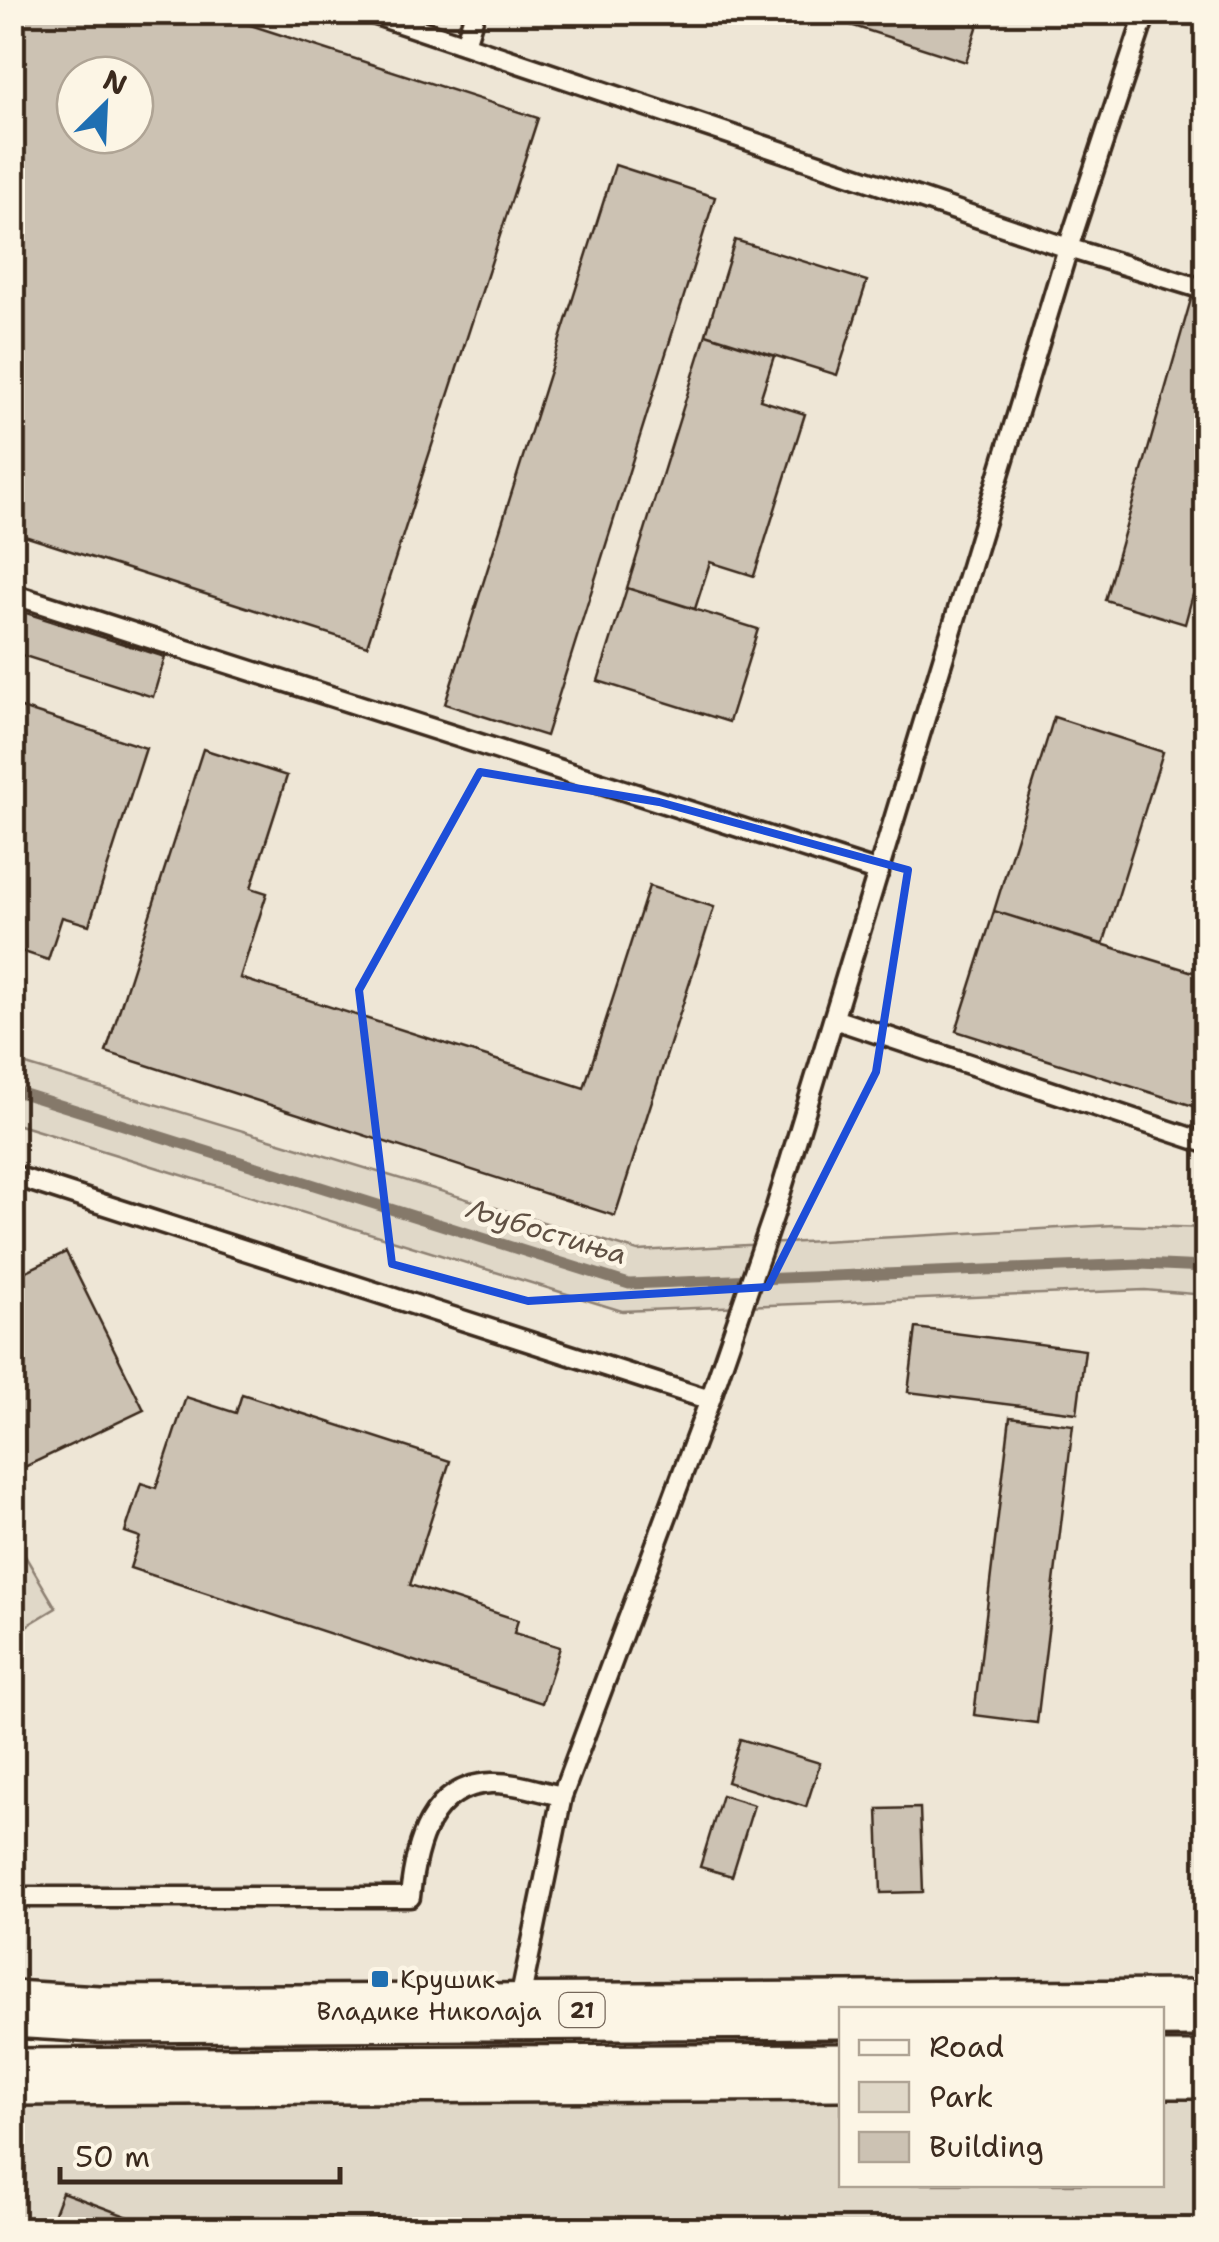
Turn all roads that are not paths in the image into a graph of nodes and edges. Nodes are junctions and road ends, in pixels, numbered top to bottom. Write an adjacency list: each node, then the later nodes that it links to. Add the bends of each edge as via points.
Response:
1 (367, 12): 4 (lane)
2 (475, 12): 4 (lane)
3 (1146, 12): 5 (lane)
4 (465, 44): 5 (lane)
5 (1068, 248): 6 (lane); 8 (lane)
6 (1206, 290)
7 (12, 594): 8 (lane)
8 (879, 872): 9 (lane)
9 (834, 1019): 10 (lane); 12 (lane)
10 (1206, 1143)
11 (12, 1175): 12 (lane)
12 (710, 1400): 13 (lane)
13 (562, 1796): 14 (lane, via 493,1783 458,1791 428,1819 410,1897); 19 (lane)
14 (12, 1898)
15 (1164, 2008): 16 (main road, Владике Николаја / 21)
16 (1206, 2008)
17 (839, 2009): 19 (main road, Владике Николаја / 21)
18 (12, 2010): 19 (main road, Владике Николаја / 21)
19 (518, 2010)
20 (1164, 2070): 21 (main road)
21 (1206, 2070)
22 (839, 2072): 23 (main road)
23 (12, 2077)

